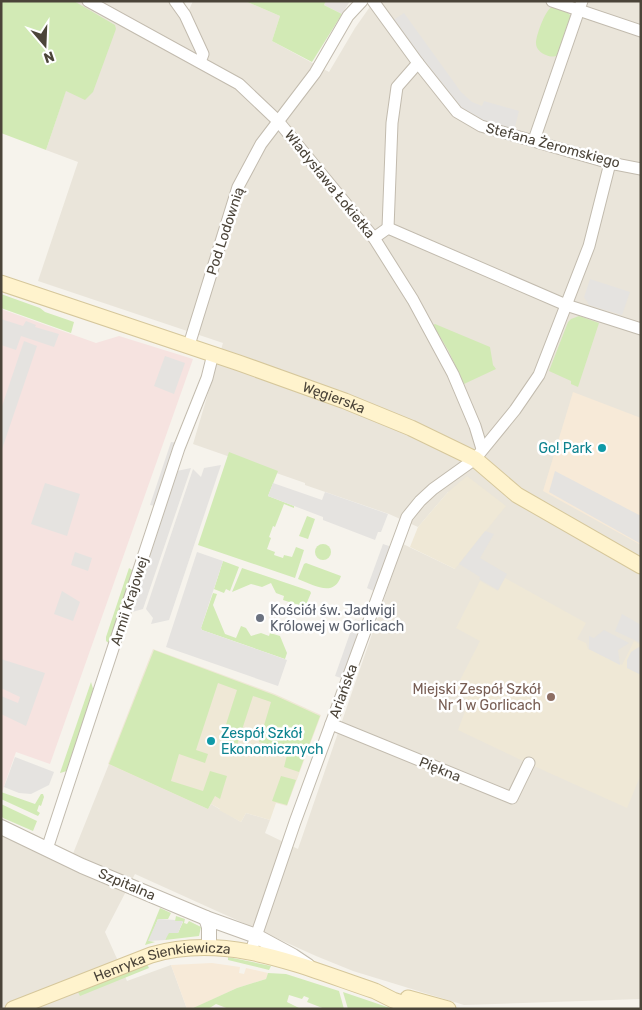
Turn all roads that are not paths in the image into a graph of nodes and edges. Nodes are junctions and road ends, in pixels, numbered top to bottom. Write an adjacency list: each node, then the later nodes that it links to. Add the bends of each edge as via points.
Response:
1 (88, 1): 8 (street, Władysława Łokietka)
2 (175, 1): 8 (street, via 203,54)
3 (362, 1): 10 (street, Pod Lodownią, via 348,16 314,73)
4 (373, 1): 9 (street, Stefana Żeromskiego)
5 (552, 1): 6 (street)
6 (581, 6): 7 (street); 11 (street)
7 (641, 31)
8 (200, 62): 10 (street, Władysława Łokietka, via 239,84)
9 (418, 63): 11 (street, Stefana Żeromskiego, via 457,112 480,126); 14 (street, via 397,88 392,123)
10 (278, 121): 15 (street, Władysława Łokietka); 19 (street, Pod Lodownią, via 261,144 238,187)
11 (534, 140): 12 (street, Stefana Żeromskiego)
12 (610, 163): 13 (street, Stefana Żeromskiego); 17 (street, Ariańska, via 589,246)
13 (641, 168)
14 (388, 228): 15 (street); 17 (street)
15 (374, 238): 21 (street, Władysława Łokietka, via 424,319 453,374 475,426)
16 (1, 283): 19 (main road, Węgierska)
17 (566, 305): 18 (street); 21 (street, Ariańska, via 540,375)
18 (641, 329)
19 (188, 345): 20 (main road, Węgierska)
20 (214, 354): 21 (main road, Węgierska); 26 (street, Armii Krajowej, via 179,448)
21 (479, 454): 22 (main road, Węgierska, via 517,495); 23 (street, Ariańska, via 426,495 407,518)
22 (641, 566)
23 (331, 724): 24 (street, Piękna, via 512,798); 28 (street, Ariańska)
24 (529, 762)
25 (1, 827): 26 (street, Szpitalna)
26 (48, 849): 27 (street, Szpitalna)
27 (206, 918): 28 (street, Szpitalna); 29 (street)
28 (256, 936): 30 (street, Ariańska); 31 (street, Henryka Sienkiewicza)
29 (209, 947): 30 (main road, Henryka Sienkiewicza); 33 (main road, Henryka Sienkiewicza, via 150,955)
30 (251, 951): 31 (main road, Henryka Sienkiewicza)
31 (314, 971): 32 (main road, Henryka Sienkiewicza)
32 (375, 991): 34 (main road, Henryka Sienkiewicza); 35 (main road, Henryka Sienkiewicza)
33 (14, 1009)
34 (419, 1009)
35 (448, 1009)

